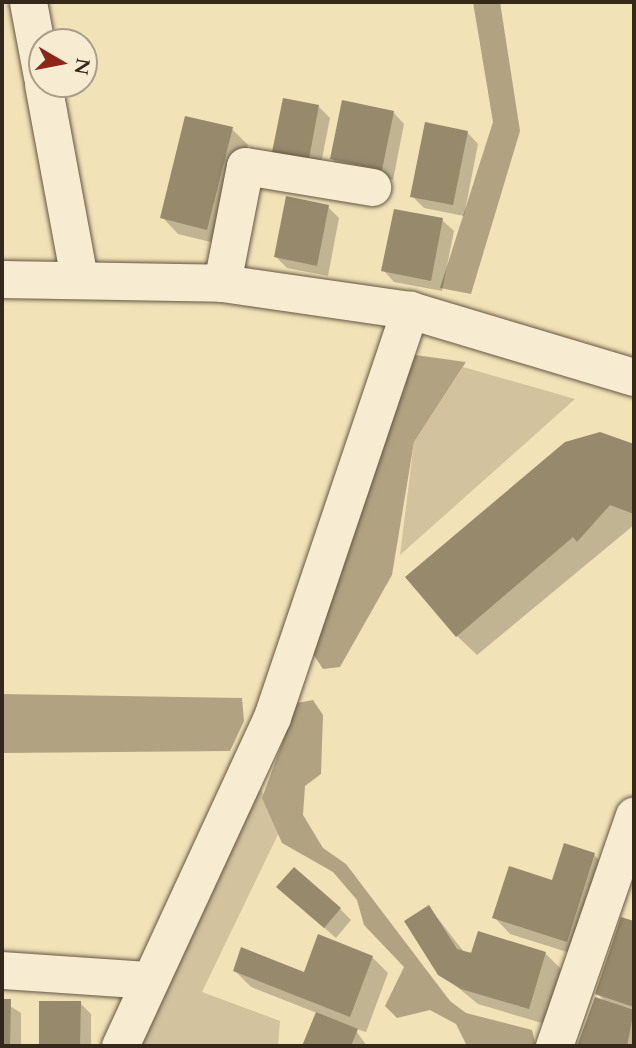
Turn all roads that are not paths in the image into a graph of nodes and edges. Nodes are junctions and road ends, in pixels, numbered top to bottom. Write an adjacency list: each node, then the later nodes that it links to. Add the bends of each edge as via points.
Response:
1 (28, 2): 2 (street)
2 (33, 28)
3 (46, 98): 6 (street)
4 (372, 187): 7 (street, via 245,166)
5 (2, 279): 6 (street)
6 (79, 279): 7 (street)
7 (222, 283): 8 (street)
8 (410, 310): 9 (street); 12 (street, via 272,717)
9 (634, 377)
10 (634, 815): 14 (street)
11 (2, 970): 12 (street)
12 (147, 980): 13 (street)
13 (120, 1046)
14 (554, 1046)

